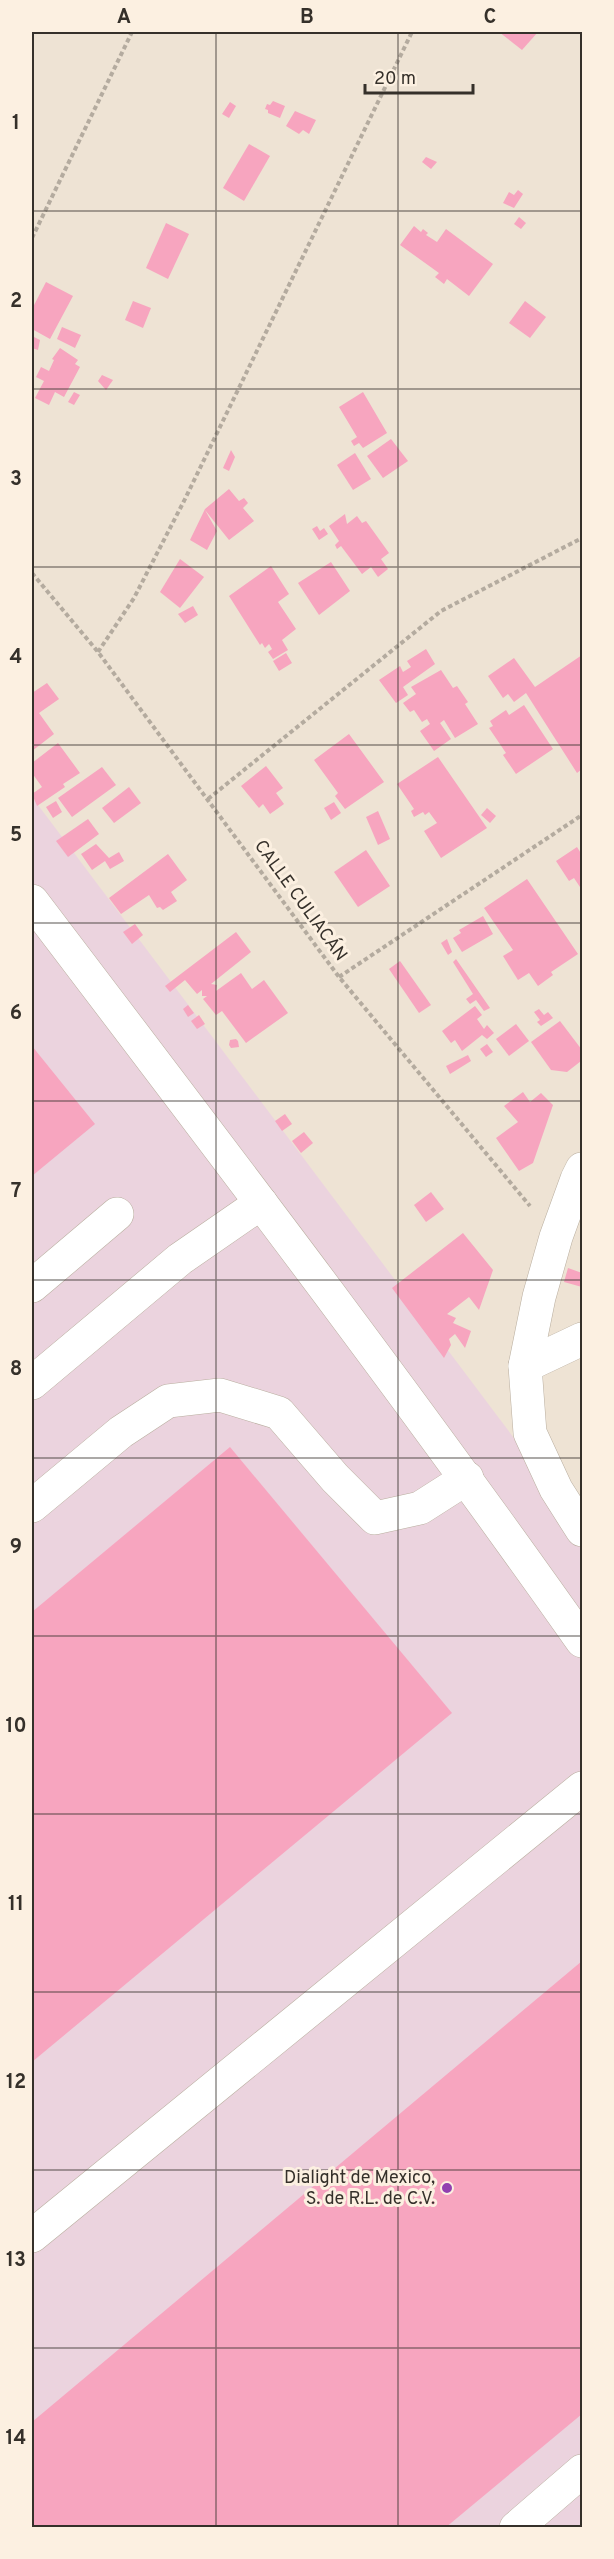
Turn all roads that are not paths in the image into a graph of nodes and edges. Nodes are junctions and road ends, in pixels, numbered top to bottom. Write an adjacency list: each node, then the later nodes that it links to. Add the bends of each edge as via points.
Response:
1 (32, 901): 3 (street)
2 (582, 1169): 7 (street, via 556,1236)
3 (261, 1203): 8 (street, via 180,1259); 9 (street)
4 (117, 1214): 5 (street)
5 (32, 1286)
6 (582, 1339): 7 (street)
7 (525, 1366): 11 (street, via 530,1433 556,1489)
8 (32, 1383)
9 (467, 1478): 10 (street, via 420,1508 375,1518 279,1413 220,1395 168,1401 121,1432); 12 (street)
10 (32, 1506)
11 (582, 1530)
12 (582, 1641)
13 (582, 1788): 14 (street)
14 (32, 2236)
15 (582, 2471): 16 (street)
16 (516, 2528)

